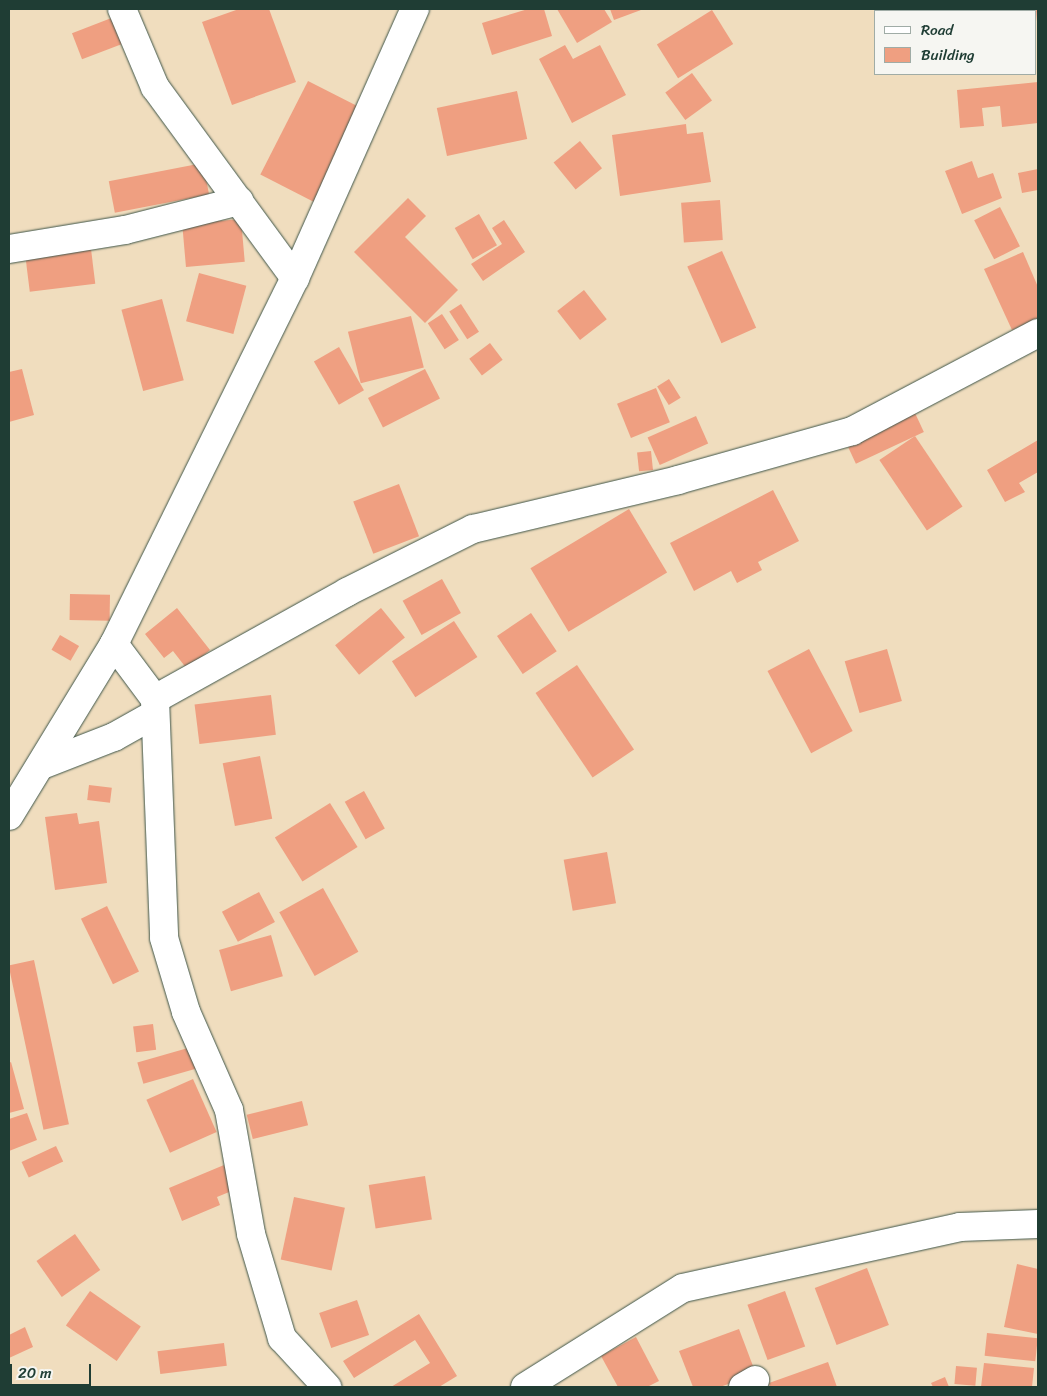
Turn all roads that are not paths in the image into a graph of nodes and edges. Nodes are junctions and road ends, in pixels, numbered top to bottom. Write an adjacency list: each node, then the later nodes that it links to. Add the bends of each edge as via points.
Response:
1 (122, 9): 3 (street, via 155,87)
2 (415, 9): 5 (street)
3 (238, 201): 4 (street, via 124,230); 5 (street)
4 (9, 249)
5 (295, 278): 7 (street)
6 (1038, 333): 8 (street, via 852,432 678,480 473,529 347,592)
7 (114, 644): 8 (street); 9 (street)
8 (155, 707): 9 (street, via 114,737); 12 (street, via 164,938 186,1012 230,1110 251,1234 282,1338)
9 (42, 765): 10 (street)
10 (9, 816)
11 (1038, 1224): 13 (street, via 960,1227 683,1288)
12 (327, 1387)
13 (525, 1387)

